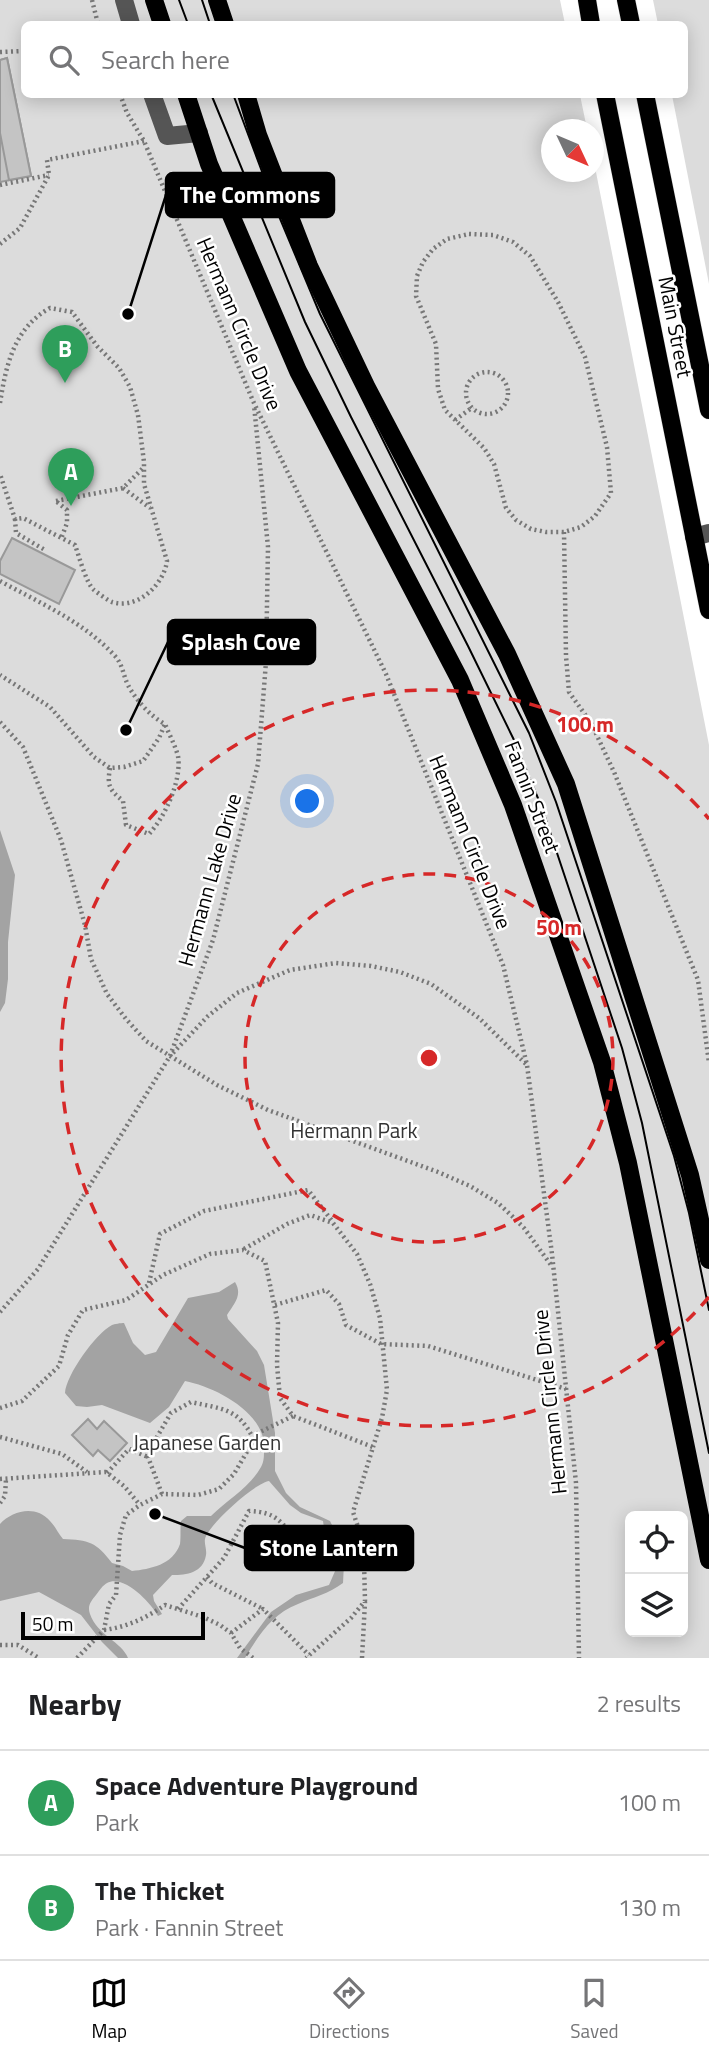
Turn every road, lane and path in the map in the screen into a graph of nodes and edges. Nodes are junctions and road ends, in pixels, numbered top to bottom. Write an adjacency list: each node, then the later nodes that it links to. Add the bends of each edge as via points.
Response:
1 (92, 0): 7 (path)
2 (124, 0): 8 (lane)
3 (153, 0): 9 (main road)
4 (217, 0): 10 (main road)
5 (586, 0): 11 (main road)
6 (626, 0): 12 (main road)
7 (97, 21)
8 (130, 21)
9 (161, 21)
10 (224, 21)
11 (591, 21)
12 (630, 21)
13 (21, 51): 14 (path)
14 (0, 52)
15 (121, 98): 22 (path, Hermann Circle Drive)
16 (153, 98): 21 (lane, via 167,136)
17 (187, 98): 21 (main road, Fannin Street)
18 (247, 98): 51 (main road, Fannin Street, via 315,279 366,388 507,654 566,785 690,1175)
19 (607, 98): 37 (main road, Main Street)
20 (646, 98): 29 (main road, Main Street)
21 (198, 133): 71 (main road, Fannin Street, via 298,371 460,680 513,805 602,1062 628,1163)
22 (144, 141): 23 (path, via 47,160); 26 (path, Hermann Circle Drive)
23 (49, 174): 24 (path); 25 (path, via 20,228)
24 (0, 185)
25 (0, 244)
26 (253, 401): 46 (path, Hermann Lake Drive, via 268,547 258,764 213,940); 48 (path, Hermann Circle Drive, via 386,674 503,965)
27 (0, 404): 31 (path, via 19,335 33,317 50,307 72,312 130,387)
28 (473, 407): 28 (path, via 485,415 505,406 509,393 503,379 481,372 471,378 465,390); 30 (path)
29 (709, 411)
30 (455, 420): 36 (path, via 494,464 506,508 516,520 531,529); 36 (path, via 445,410 438,388 436,344 416,296 417,276 423,262 447,239 493,235 530,256 558,302 585,357 607,446 611,494 595,516)
31 (144, 467): 33 (path); 34 (path)
32 (0, 474): 35 (path)
33 (122, 488): 34 (path); 38 (path, via 56,501 67,510)
34 (150, 508): 38 (path, via 167,561 165,574 143,597 112,602 92,588 75,545)
35 (15, 519): 38 (path, via 23,517); 39 (path, via 16,533)
36 (564, 533): 47 (path, via 569,692 591,723 614,772 698,980)
37 (702, 535): 41 (main road, Main Street)
38 (61, 539)
39 (45, 550)
40 (0, 581): 44 (path, via 93,635 122,666 136,701)
41 (709, 610)
42 (0, 675): 45 (path, via 50,707 94,758)
43 (0, 722): 46 (path, via 23,747 61,840 91,958 107,994 146,1041)
44 (165, 724): 45 (path, via 143,761); 45 (path, via 178,758 171,798 161,822 149,834 126,825 123,801 107,783)
45 (110, 768)
46 (170, 1056): 48 (path, via 237,993 290,970 336,963 400,972 430,984 479,1018); 52 (path, via 268,1110 438,1171 483,1193 524,1228); 55 (path, Hermann Lake Drive, via 38,1269)
47 (709, 1063)
48 (527, 1065): 52 (path, Hermann Circle Drive)
49 (333, 1223): 50 (path, via 310,1215); 53 (path, via 308,1190 204,1211 160,1234); 56 (path, via 357,1254 370,1284 380,1318)
50 (243, 1250): 53 (path, via 210,1254); 54 (path, via 265,1261)
51 (709, 1260)
52 (553, 1268): 57 (path, Hermann Circle Drive)
53 (149, 1284): 58 (path, via 127,1300 83,1310 68,1335 59,1366 22,1401)
54 (275, 1305): 56 (path, via 326,1290 339,1304 346,1325); 59 (path, via 280,1398)
55 (0, 1312)
56 (381, 1344): 57 (path, via 428,1346); 62 (path, via 387,1390)
57 (566, 1389): 84 (path, Hermann Circle Drive, via 576,1483)
58 (0, 1408)
59 (293, 1416): 61 (path); 62 (path)
60 (0, 1437): 64 (path, via 62,1454)
61 (254, 1438): 63 (path, via 245,1422 229,1411 191,1402 171,1413); 67 (path, via 234,1474 219,1489 198,1495)
62 (373, 1447): 70 (path, via 355,1500)
63 (148, 1457): 65 (path, via 129,1449); 67 (path)
64 (87, 1472): 65 (path); 66 (path)
65 (107, 1473): 69 (path)
66 (3, 1479): 68 (path, via 5,1496)
67 (162, 1494): 69 (path)
68 (0, 1503)
69 (140, 1505): 76 (path, via 122,1524 116,1595)
70 (358, 1527): 72 (path, via 297,1540 274,1515 249,1511 224,1558); 73 (path)
71 (709, 1560)
72 (207, 1577): 74 (path); 75 (path)
73 (365, 1601): 79 (path); 83 (path)
74 (178, 1609): 76 (path, via 165,1605 121,1628); 77 (path)
75 (265, 1611): 77 (path); 79 (path)
76 (103, 1630): 82 (path)
77 (231, 1633): 80 (path)
78 (0, 1645): 81 (path, via 18,1645)
79 (308, 1656)
80 (251, 1657)
81 (39, 1658)
82 (77, 1658)
83 (362, 1658)
84 (579, 1658)

